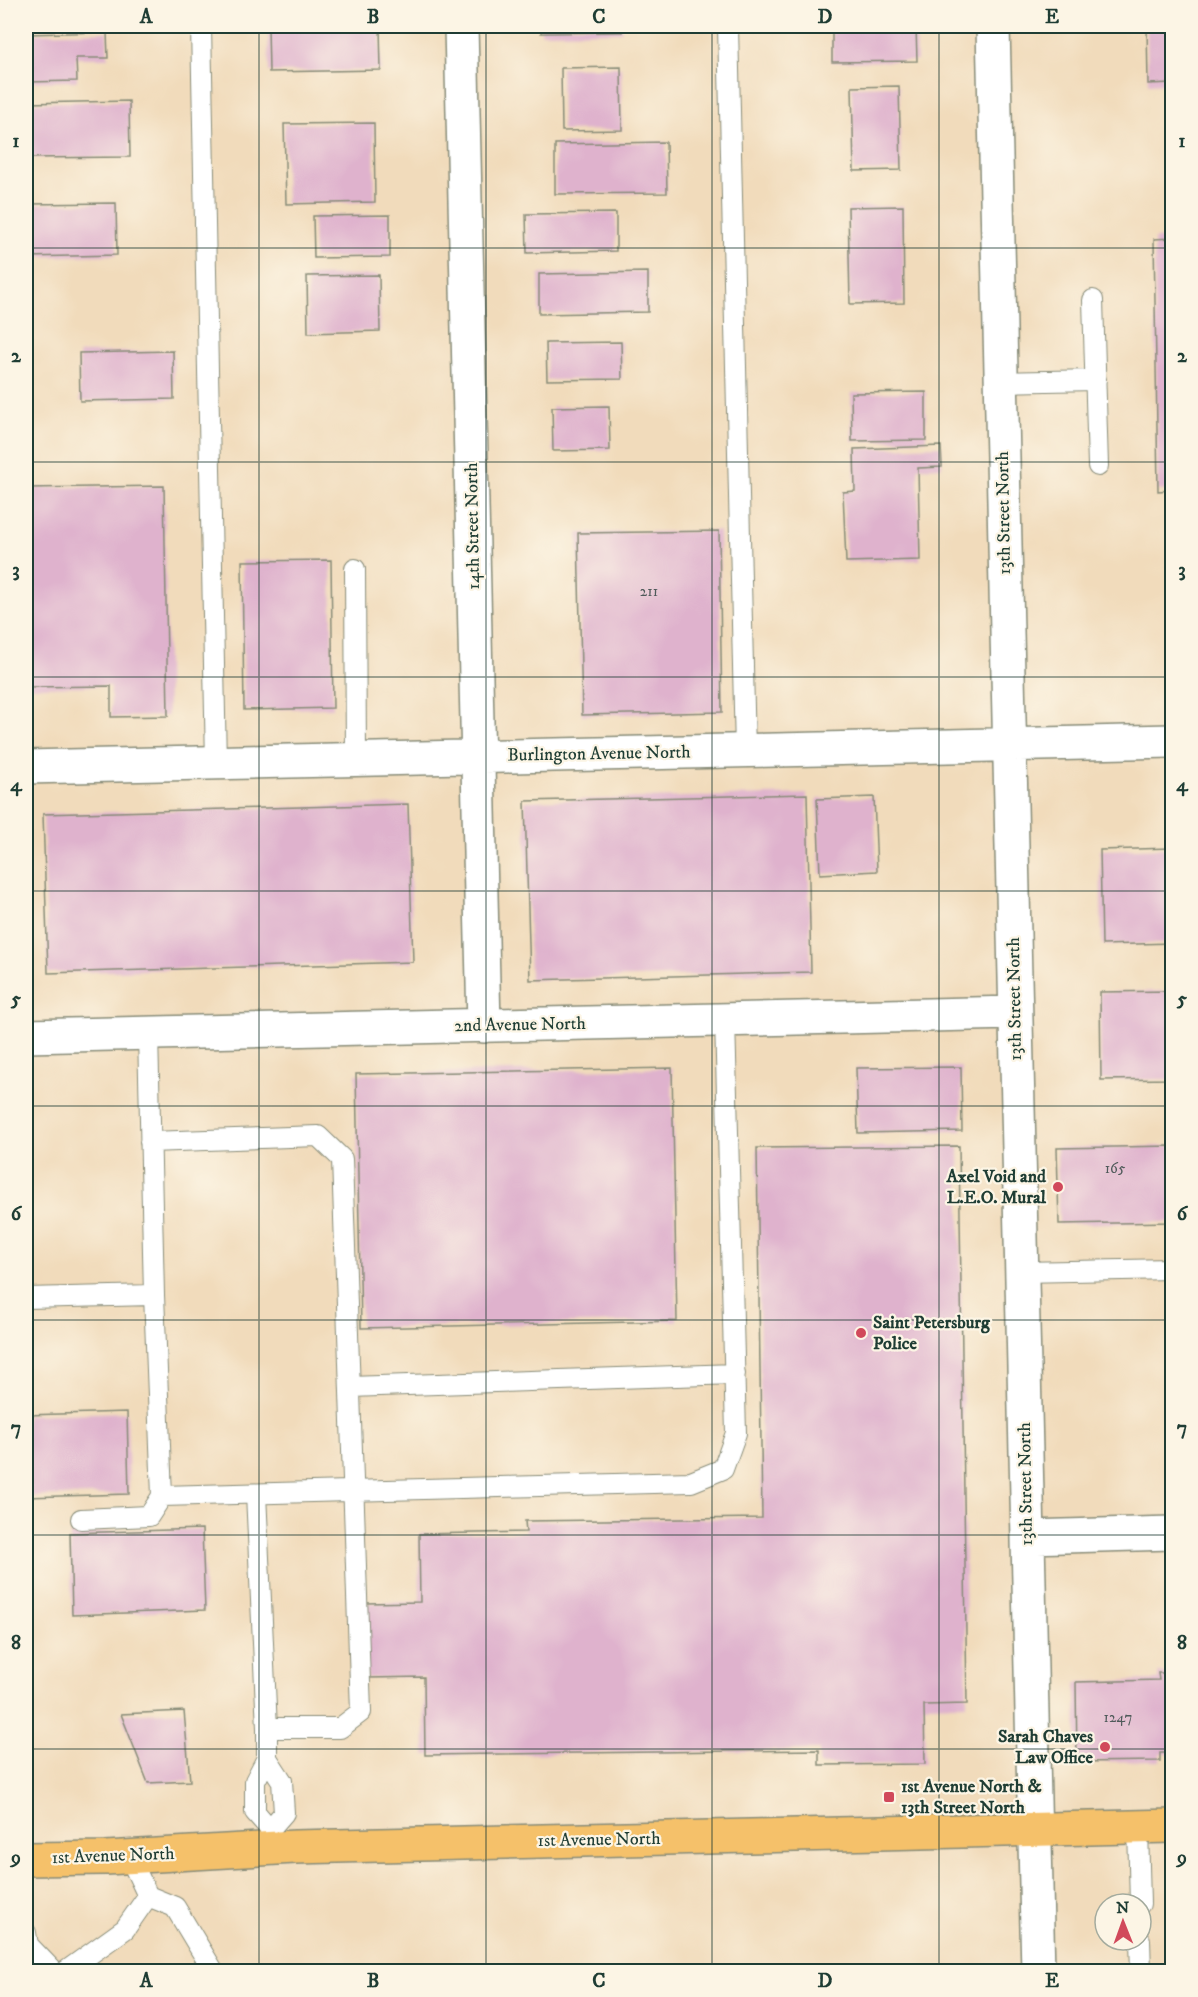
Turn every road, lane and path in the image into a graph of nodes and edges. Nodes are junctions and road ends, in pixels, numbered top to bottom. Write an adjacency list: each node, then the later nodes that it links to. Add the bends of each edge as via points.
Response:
1 (201, 26): 15 (lane)
2 (461, 26): 13 (street, 14th Street North)
3 (728, 26): 12 (lane)
4 (993, 26): 7 (street, 13th Street North)
5 (1093, 300): 6 (lane)
6 (1096, 381): 7 (lane); 8 (lane)
7 (1001, 382): 11 (street, 13th Street North)
8 (1098, 466)
9 (355, 568): 14 (lane)
10 (1173, 741): 11 (street, Burlington Avenue North)
11 (1009, 745): 12 (street, Burlington Avenue North); 17 (street, 13th Street North)
12 (745, 751): 13 (street, Burlington Avenue North)
13 (478, 757): 14 (street, Burlington Avenue North); 19 (street, 14th Street North)
14 (356, 760): 15 (street, Burlington Avenue North)
15 (216, 763): 16 (street, Burlington Avenue North)
16 (26, 767)
17 (1015, 1013): 18 (street, 2nd Avenue North); 24 (street, 13th Street North)
18 (725, 1020): 19 (street, 2nd Avenue North); 27 (lane)
19 (484, 1026): 20 (street, 2nd Avenue North)
20 (148, 1033): 21 (street, 2nd Avenue North); 22 (lane)
21 (26, 1036)
22 (150, 1142): 25 (lane); 28 (lane, via 318,1136 342,1159)
23 (1173, 1269): 24 (lane)
24 (1022, 1272): 34 (street, 13th Street North)
25 (154, 1295): 26 (lane); 31 (lane)
26 (26, 1298)
27 (735, 1374): 28 (lane); 29 (lane, via 736,1433 723,1468 691,1482)
28 (350, 1387): 29 (lane)
29 (354, 1491): 30 (lane); 35 (lane, via 361,1712 340,1728)
30 (256, 1494): 31 (lane); 35 (lane)
31 (162, 1496): 32 (lane, via 149,1516)
32 (81, 1519)
33 (1173, 1533): 34 (street)
34 (1028, 1537): 39 (street, 13th Street North)
35 (267, 1728): 36 (lane)
36 (267, 1758): 40 (lane, via 255,1781 255,1812); 40 (lane, via 282,1781 284,1813)
37 (1173, 1826): 38 (main road, 1st Avenue North)
38 (1138, 1827): 39 (main road, 1st Avenue North); 43 (lane)
39 (1034, 1830): 40 (main road, 1st Avenue North); 50 (street, 13th Street North)
40 (271, 1839): 41 (main road, 1st Avenue North)
41 (129, 1856): 42 (main road, 1st Avenue North); 44 (lane)
42 (26, 1859)
43 (1140, 1892)
44 (148, 1896): 48 (lane, via 124,1929); 49 (lane, via 175,1907)
45 (26, 1933): 47 (lane, via 28,1945)
46 (1140, 1952): 51 (lane)
47 (54, 1971)
48 (65, 1971)
49 (214, 1971)
50 (1038, 1971)
51 (1141, 1971)

